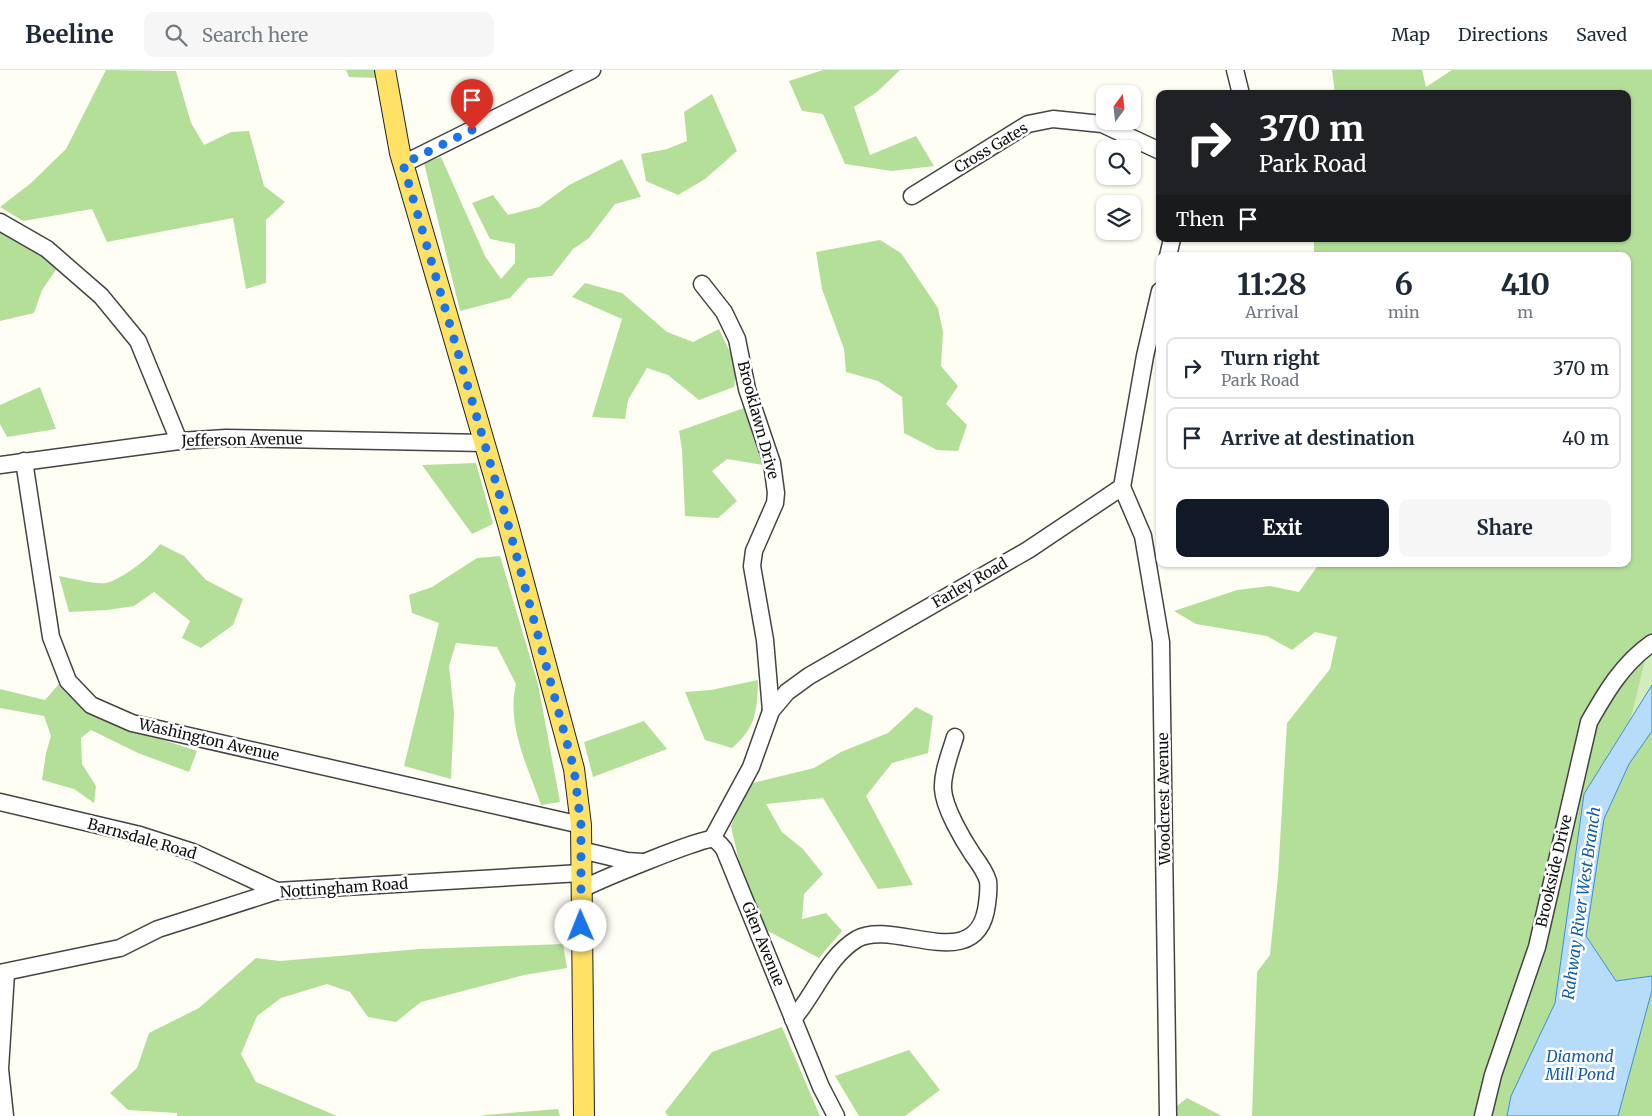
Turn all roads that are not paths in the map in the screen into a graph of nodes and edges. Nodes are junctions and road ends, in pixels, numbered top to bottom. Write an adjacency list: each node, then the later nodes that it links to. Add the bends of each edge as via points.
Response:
1 (385, 70): 6 (main road)
2 (592, 70): 6 (street)
3 (1235, 70): 4 (street)
4 (1240, 90)
5 (1156, 149): 7 (street, Cross Gates, via 1102,124 1053,119 1028,124)
6 (403, 164): 12 (main road)
7 (912, 196)
8 (0, 222): 11 (street, via 47,249 113,310 138,341)
9 (702, 284): 17 (street, Brooklawn Drive, via 724,312 737,339 749,394 772,463 775,503 754,551 752,566 765,640)
10 (1156, 308): 15 (street)
11 (179, 441): 12 (street, Jefferson Avenue, via 226,438); 13 (street, Jefferson Avenue)
12 (485, 444): 20 (main road, via 574,769)
13 (24, 461): 14 (street, Jefferson Avenue); 20 (street, Washington Avenue, via 51,637 68,680 91,705 132,723)
14 (0, 465)
15 (1122, 487): 17 (street, Farley Road, via 1028,550 809,676); 32 (street, Woodcrest Avenue, via 1143,536 1161,642)
16 (1652, 643): 33 (street, Brookside Drive, via 1620,673 1589,722 1537,946 1493,1075)
17 (771, 711): 21 (street, Farley Road, via 752,767)
18 (955, 738): 27 (street, via 943,790 960,832 986,875 988,895 982,923 976,932 956,942 875,935 858,939 832,964)
19 (0, 802): 25 (street, Barnsdale Road, via 140,835 202,856)
20 (581, 825): 22 (main road)
21 (712, 839): 23 (street, via 694,842); 27 (street, Glen Avenue, via 724,849)
22 (581, 850): 23 (street); 24 (main road)
23 (647, 863): 24 (street)
24 (581, 882): 25 (street, Nottingham Road); 30 (main road)
25 (277, 892): 26 (street, Nottingham Road, via 158,929 120,948)
26 (3, 973): 28 (street)
27 (794, 1019): 31 (street, Glen Avenue)
28 (1, 1094): 29 (street)
29 (5, 1116)
30 (584, 1116)
31 (836, 1116)
32 (1168, 1116)
33 (1483, 1116)

